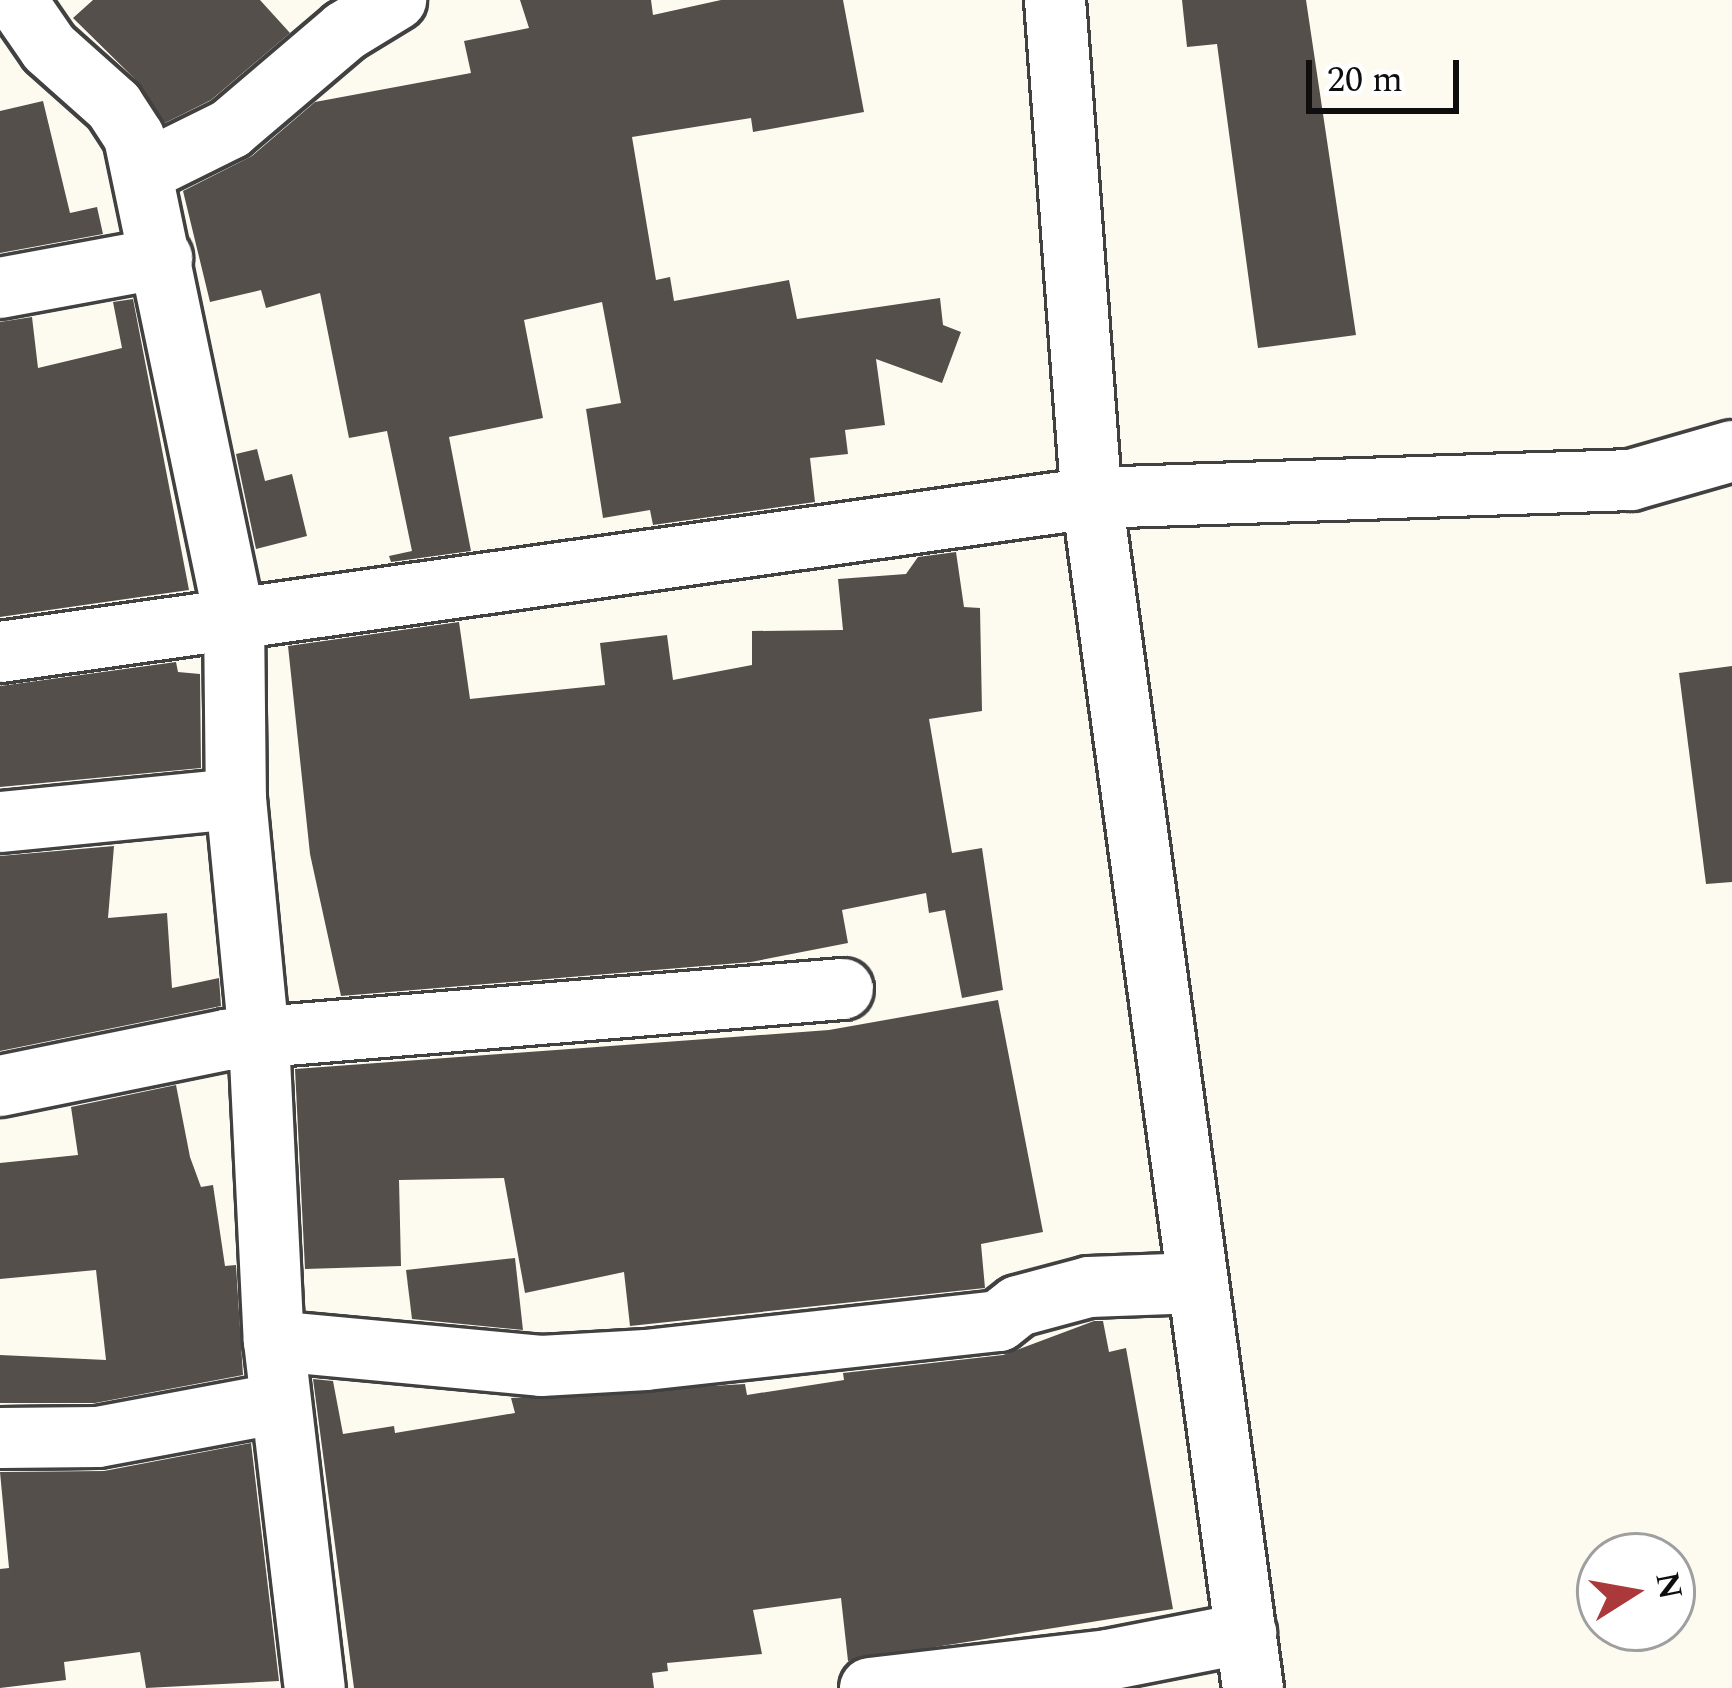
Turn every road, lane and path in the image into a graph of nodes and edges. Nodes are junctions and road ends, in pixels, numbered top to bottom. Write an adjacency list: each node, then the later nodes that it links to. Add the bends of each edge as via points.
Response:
1 (16, 0): 4 (street, via 49,47 114,106)
2 (396, 0): 4 (street, via 345,31 230,129)
3 (1055, 0): 8 (street)
4 (145, 170): 5 (street)
5 (162, 258): 6 (street); 9 (street)
6 (0, 288)
7 (1732, 451): 8 (street, via 1631,480)
8 (1092, 497): 9 (street); 16 (street)
9 (234, 615): 10 (street); 11 (street)
10 (0, 652)
11 (236, 799): 12 (street); 14 (street)
12 (0, 822)
13 (843, 989): 14 (street)
14 (259, 1039): 15 (street); 17 (street)
15 (0, 1086)
16 (1198, 1282): 17 (street, via 1089,1286 1018,1306 999,1321 646,1360 541,1366); 20 (street)
17 (274, 1341): 18 (street)
18 (280, 1403): 19 (street, via 98,1437); 21 (street)
19 (0, 1438)
20 (1250, 1660): 22 (street, via 1108,1660)
21 (315, 1688)
22 (870, 1688)

